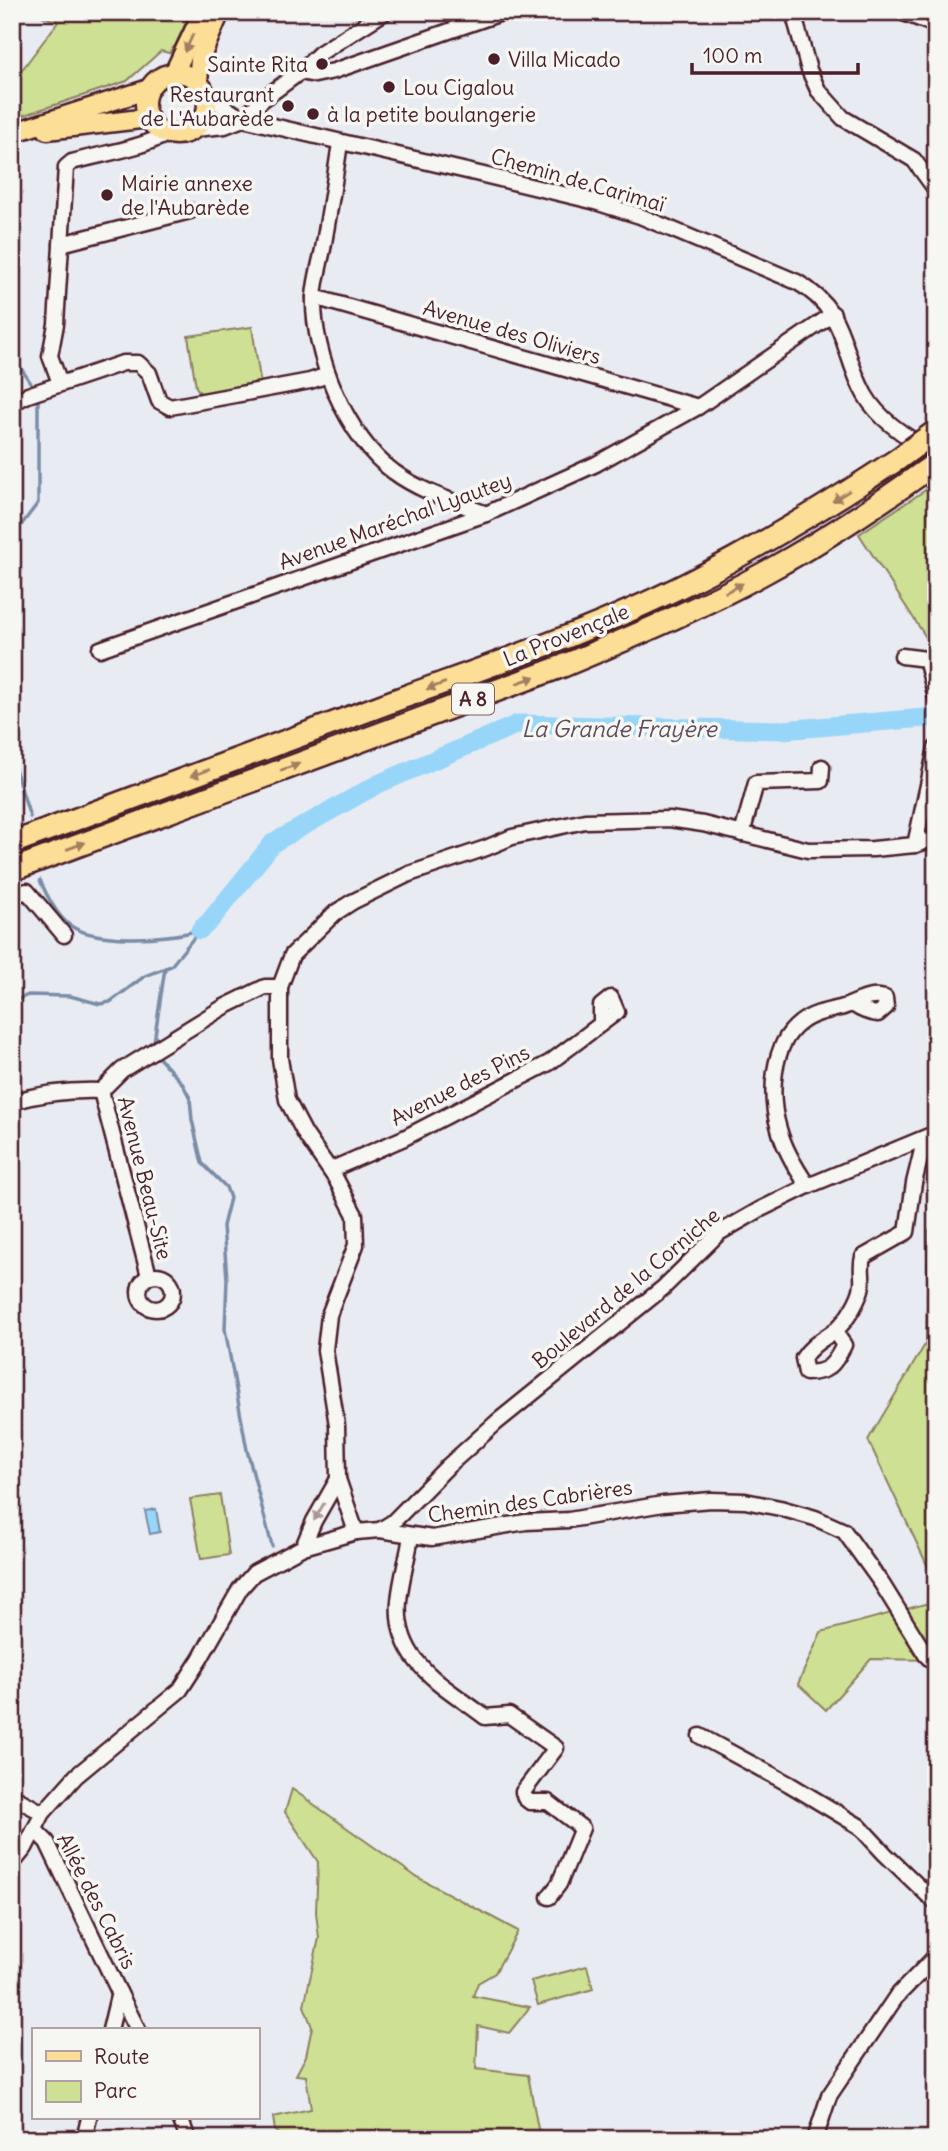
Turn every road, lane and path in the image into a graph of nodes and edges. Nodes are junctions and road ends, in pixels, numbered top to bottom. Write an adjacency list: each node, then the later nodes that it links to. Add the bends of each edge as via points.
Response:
1 (203, 12): 9 (main road, one-way to 9)
2 (220, 12): 10 (main road, via 200,59)
3 (385, 12): 8 (street, via 320,53)
4 (504, 12): 8 (street, via 334,71)
5 (793, 12): 18 (street, via 818,90 843,118 914,160)
6 (901, 12): 7 (street)
7 (936, 25)
8 (300, 72): 13 (street)
9 (174, 74): 10 (main road, via 183,74); 11 (main road)
10 (202, 88): 13 (street, Chemin de Carimaï); 14 (main road, via 206,113)
11 (149, 89): 12 (main road); 15 (main road)
12 (149, 118): 15 (main road); 16 (main road)
13 (243, 119): 14 (street); 17 (street, Chemin de Carimaï)
14 (195, 129): 16 (main road, via 182,135)
15 (12, 134)
16 (167, 134): 20 (street, via 138,148 121,148 66,167)
17 (340, 143): 21 (street); 22 (street, Chemin de Carimaï, via 640,216 797,282 817,295)
18 (936, 190)
19 (190, 211): 20 (street)
20 (61, 244): 24 (street, via 50,356)
21 (314, 297): 23 (street); 26 (street, Avenue des Oliviers)
22 (833, 314): 26 (street, Avenue Maréchal Lyautey); 28 (street, Chemin de Carimaï, via 866,396 895,427)
23 (328, 375): 24 (street, via 170,408 159,401 149,373 138,363 122,363); 30 (street, via 362,442 394,472)
24 (60, 383): 25 (street)
25 (12, 403)
26 (698, 407): 30 (street, Avenue Maréchal Lyautey, via 596,464)
27 (936, 431): 38 (highway, La Provençale / A 8, one-way to 38, bridge, via 800,522 634,608)
28 (936, 453)
29 (936, 463): 40 (highway, La Provençale / A 8, one-way to 29, via 563,666 642,632 766,572)
30 (486, 514): 31 (street, Avenue Maréchal Lyautey)
31 (100, 649)
32 (902, 656): 33 (street, via 926,659)
33 (936, 697)
34 (936, 748): 39 (street)
35 (822, 766): 36 (street, via 821,781 756,783)
36 (742, 834): 39 (street, via 808,850); 43 (street, via 669,819 631,819 585,821 512,837 409,874 352,902 292,956)
37 (936, 838): 39 (street)
38 (12, 843)
39 (915, 845)
40 (12, 870)
41 (12, 896): 42 (street, via 27,891)
42 (64, 935)
43 (280, 987): 46 (street, via 265,987 224,1007 122,1070); 49 (street, via 280,1059 287,1100)
44 (854, 1005): 50 (street, via 818,1013 800,1023 780,1051 774,1092 779,1129)
45 (601, 1024): 49 (street, Avenue des Pins, via 549,1063 404,1138)
46 (101, 1091): 47 (street, via 38,1094); 51 (street, Avenue Beau-Site)
47 (12, 1102)
48 (930, 1135): 50 (street, Boulevard de la Corniche); 52 (street, via 914,1183 907,1232 863,1257 862,1285 853,1307)
49 (330, 1170): 53 (street, via 355,1215 356,1245 329,1314 325,1350 337,1425)
50 (808, 1186): 54 (street, Boulevard de la Corniche, via 719,1233 663,1288 497,1422)
51 (149, 1276)
52 (834, 1331)
53 (338, 1479): 55 (street); 57 (street, one-way to 57)
54 (380, 1530): 55 (street, Chemin des Cabrières); 56 (street, Chemin des Cabrières)
55 (356, 1532): 57 (street, Chemin des Cabrières)
56 (411, 1536): 58 (street, Chemin des Cabrières, via 432,1538 711,1500 780,1508 844,1531); 64 (street, via 399,1623 403,1641 418,1665 485,1717 509,1715 556,1748 523,1791 530,1802 548,1802 582,1828)
57 (303, 1547): 61 (street, Chemin des Cabrières, via 254,1573 180,1690 76,1776)
58 (936, 1665)
59 (700, 1736): 65 (street, via 859,1826)
60 (12, 1796): 61 (street)
61 (43, 1813): 62 (street, Chemin des Cabrières)
62 (35, 1830): 63 (street, Chemin des Cabrières); 67 (street, Allée des Cabris, via 47,1842)
63 (12, 1864)
64 (549, 1898)
65 (936, 1903)
66 (936, 1956): 74 (street, via 896,1997 829,2096)
67 (118, 1992): 68 (street, Allée des Cabris); 69 (street, Allée des Cabris)
68 (110, 2028)
69 (137, 2028)
70 (89, 2120): 72 (street)
71 (181, 2120): 73 (street)
72 (84, 2139)
73 (188, 2139)
74 (815, 2139)

